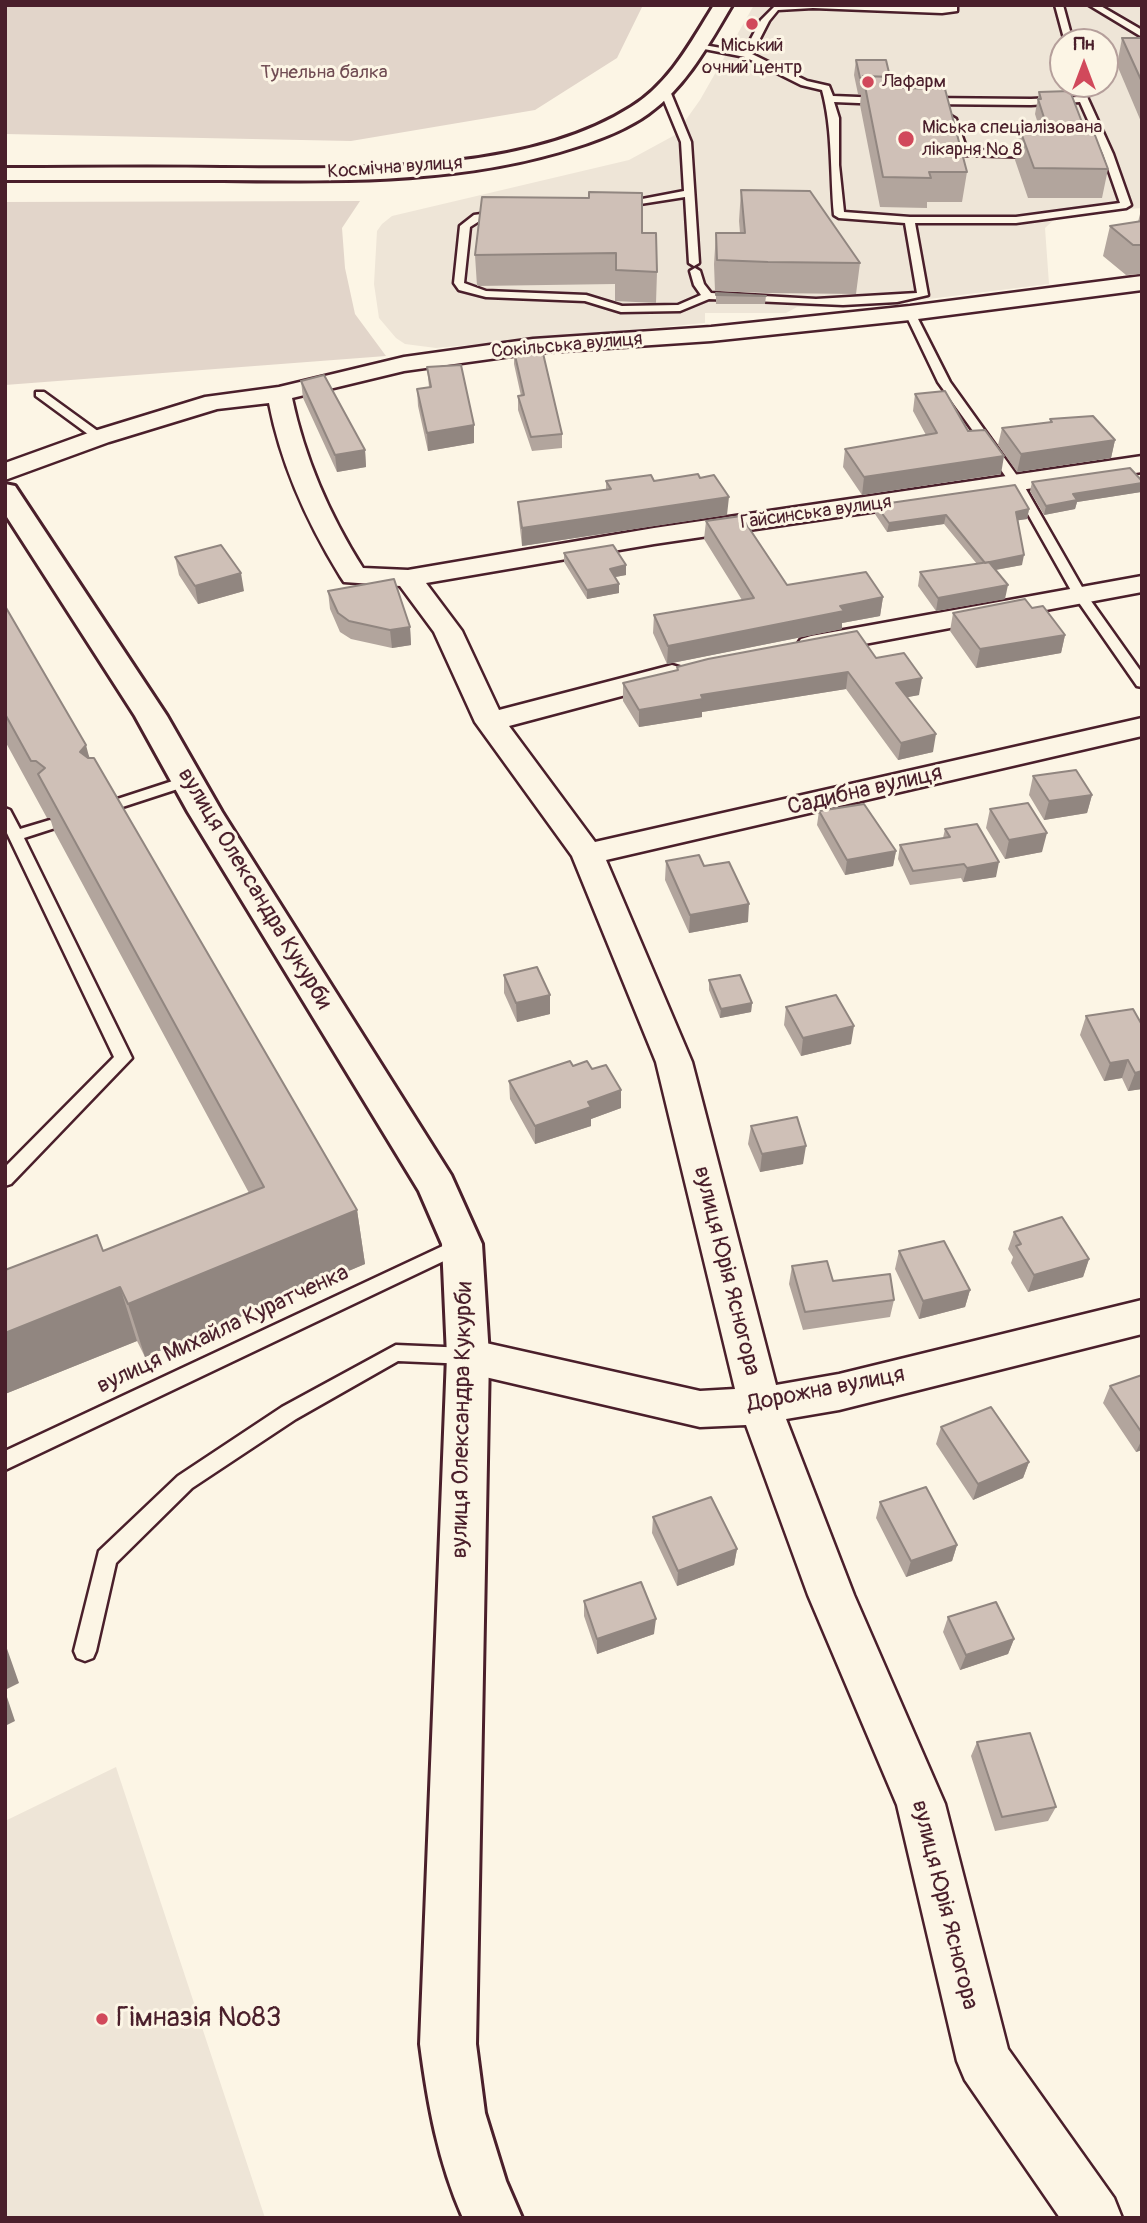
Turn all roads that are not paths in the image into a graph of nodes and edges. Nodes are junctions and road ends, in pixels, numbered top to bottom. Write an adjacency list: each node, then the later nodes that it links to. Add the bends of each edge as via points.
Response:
1 (723, 5): 7 (street, Космічна вулиця)
2 (953, 5): 8 (lane, via 954,9 942,10 776,8)
3 (1059, 5): 5 (lane)
4 (1093, 5): 6 (lane)
5 (1065, 28)
6 (1142, 34)
7 (698, 47): 8 (lane); 9 (street, Космічна вулиця)
8 (747, 55): 10 (lane, via 804,83 826,88)
9 (665, 91): 18 (street, Космічна вулиця, via 637,113 569,142 521,155 435,168 289,175); 19 (lane, via 686,142)
10 (830, 99): 13 (lane); 22 (lane, via 839,215)
11 (1083, 99): 12 (lane); 17 (lane)
12 (944, 100): 14 (lane); 15 (lane, via 963,153)
13 (898, 101)
14 (910, 101)
15 (1056, 154)
16 (1095, 154): 17 (lane)
17 (1108, 154): 22 (lane, via 1126,205 1016,220)
18 (5, 174)
19 (690, 193): 20 (lane); 24 (lane, via 695,267 699,285)
20 (610, 206)
21 (516, 214): 24 (lane, via 480,216 465,226 459,284 463,288 486,294 586,298 621,309 680,308)
22 (910, 220): 24 (lane, via 923,296 886,301)
23 (1142, 283): 25 (street, Сокільська вулиця)
24 (708, 296)
25 (910, 313): 27 (street, Сокільська вулиця, via 520,348 404,364); 31 (lane, via 944,382)
26 (40, 394): 28 (lane)
27 (279, 394): 28 (street, Сокільська вулиця, via 214,402); 33 (street, via 288,437 320,517 355,576)
28 (100, 437): 30 (street, Сокільська вулиця)
29 (1142, 464): 31 (street, Гайсинська вулиця)
30 (5, 472)
31 (1017, 484): 33 (street, Гайсинська вулиця, via 667,534); 35 (lane)
32 (5, 492): 41 (street, вулиця Олександра Кукурби, via 151,716)
33 (408, 578): 39 (street, вулиця Юрія Ясногора, via 448,631)
34 (1142, 584): 35 (street)
35 (1080, 594): 36 (street); 38 (lane)
36 (785, 650)
37 (704, 666): 39 (street)
38 (1142, 683)
39 (490, 722): 46 (street, вулиця Юрія Ясногора)
40 (1142, 727): 46 (street, Садибна вулиця)
41 (188, 781): 42 (lane); 48 (street, вулиця Олександра Кукурби, via 437,1186)
42 (104, 808)
43 (5, 813): 45 (lane)
44 (51, 825): 45 (lane)
45 (16, 835): 47 (lane, via 123,1058)
46 (587, 854): 51 (street, вулиця Юрія Ясногора, via 674,1062)
47 (5, 1179)
48 (462, 1244): 50 (street, вулиця Олександра Кукурби); 52 (lane, вулиця Михайла Куратченка)
49 (1142, 1317): 51 (street, Дорожна вулиця, via 839,1392)
50 (468, 1356): 51 (street, Дорожна вулиця, via 700,1409); 53 (lane, via 396,1353 289,1413 185,1482 106,1558); 54 (street, вулиця Олександра Кукурби, via 448,2044 457,2113)
51 (760, 1406): 55 (street, вулиця Юрія Ясногора, via 831,1595 921,1804 984,2062)
52 (5, 1461)
53 (85, 1651)
54 (493, 2218)
55 (1094, 2218)

